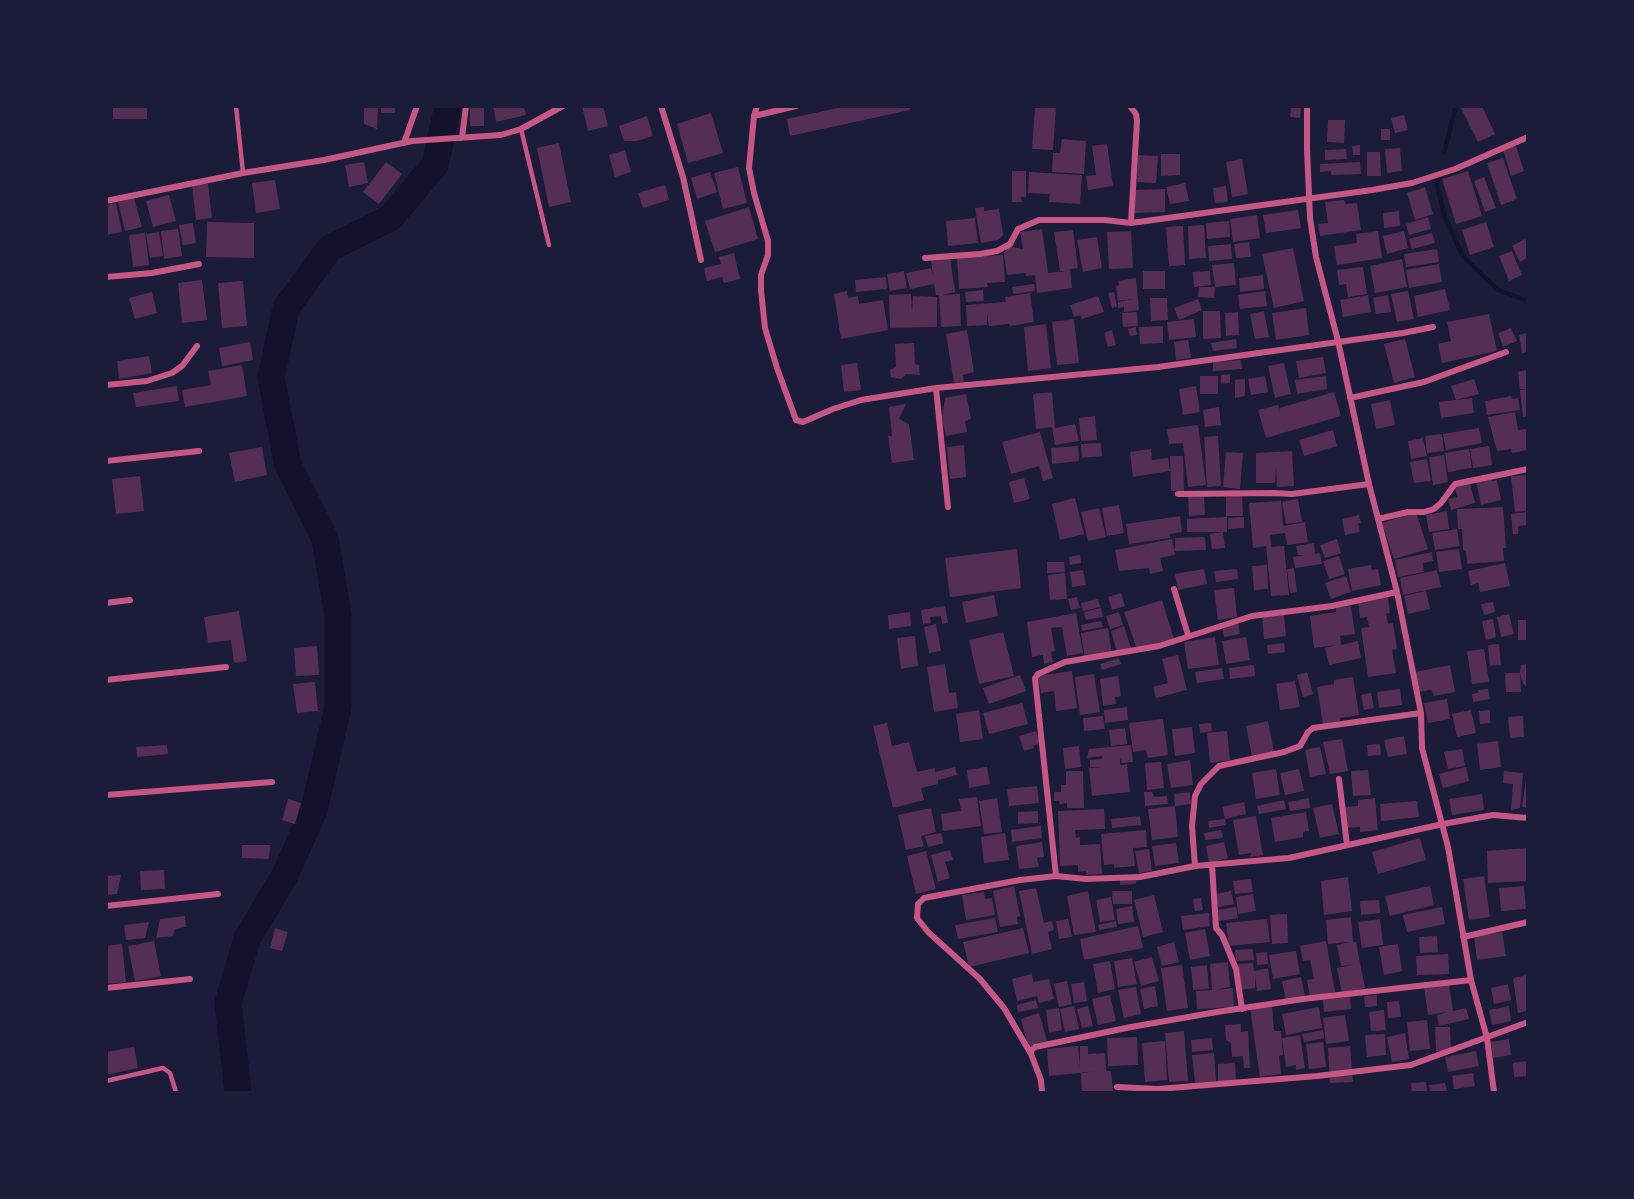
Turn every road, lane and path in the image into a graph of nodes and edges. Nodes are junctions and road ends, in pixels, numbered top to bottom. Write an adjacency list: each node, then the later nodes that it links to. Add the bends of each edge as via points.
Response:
1 (236, 106): 15 (lane)
2 (417, 106): 14 (street)
3 (466, 106): 13 (street)
4 (563, 106): 11 (street)
5 (661, 106): 21 (street, via 683,177)
6 (757, 106): 10 (street)
7 (796, 106): 10 (street)
8 (1130, 106): 18 (street, via 1137,121)
9 (1307, 106): 16 (street)
10 (754, 116): 29 (street, via 749,168 768,241 761,275 762,308 777,368 796,420 811,420 861,400)
11 (521, 129): 13 (street); 19 (lane)
12 (1527, 137): 16 (street, via 1412,183)
13 (462, 138): 14 (street)
14 (404, 143): 15 (street)
15 (243, 173): 17 (street)
16 (1309, 199): 18 (street); 25 (street, via 1316,257)
17 (106, 201)
18 (1131, 223): 20 (street, via 1039,220 1018,229 1010,244 997,251)
19 (549, 245)
20 (925, 258)
21 (701, 260)
22 (200, 264): 23 (street)
23 (106, 277)
24 (1433, 327): 25 (street)
25 (1338, 341): 29 (street, via 1158,367); 30 (street)
26 (197, 346): 28 (street, via 172,374)
27 (1506, 352): 30 (street, via 1424,381)
28 (106, 385)
29 (936, 388): 36 (street)
30 (1350, 398): 34 (street)
31 (199, 451): 32 (street)
32 (106, 461)
33 (1527, 469): 37 (street, via 1455,484 1434,509)
34 (1369, 484): 35 (street, via 1292,494); 37 (street)
35 (1178, 494)
36 (948, 507)
37 (1378, 519): 39 (street)
38 (1174, 589): 42 (street)
39 (1397, 592): 42 (street, via 1332,606 1252,616); 45 (street)
40 (130, 600): 41 (street)
41 (106, 603)
42 (1188, 635): 54 (street, via 1159,646 1065,662 1043,670 1035,678)
43 (226, 667): 44 (street)
44 (106, 680)
45 (1421, 713): 50 (street, via 1422,748); 53 (street, via 1313,728 1300,746 1219,766 1195,796)
46 (1339, 780): 51 (street)
47 (272, 782): 48 (street)
48 (106, 795)
49 (1527, 818): 50 (street, via 1493,816)
50 (1443, 824): 51 (street); 58 (street)
51 (1347, 845): 52 (street, via 1289,858)
52 (1212, 865): 53 (street); 62 (street, via 1216,928 1236,969)
53 (1194, 866): 54 (street, via 1140,877)
54 (1056, 876): 65 (street, via 933,895 918,904 917,918 980,979 1004,1008)
55 (218, 894): 56 (street)
56 (106, 906)
57 (1527, 922): 58 (street)
58 (1463, 937): 60 (street)
59 (190, 979): 61 (street)
60 (1471, 980): 62 (street); 64 (street)
61 (106, 988)
62 (1242, 1009): 65 (street, via 1035,1047)
63 (1527, 1022): 64 (street)
64 (1487, 1038): 67 (street, via 1410,1065 1158,1089); 70 (street)
65 (1031, 1054): 69 (street)
66 (106, 1081): 68 (lane, via 163,1068 170,1073)
67 (1117, 1087)
68 (176, 1092)
69 (1042, 1092)
70 (1494, 1092)

